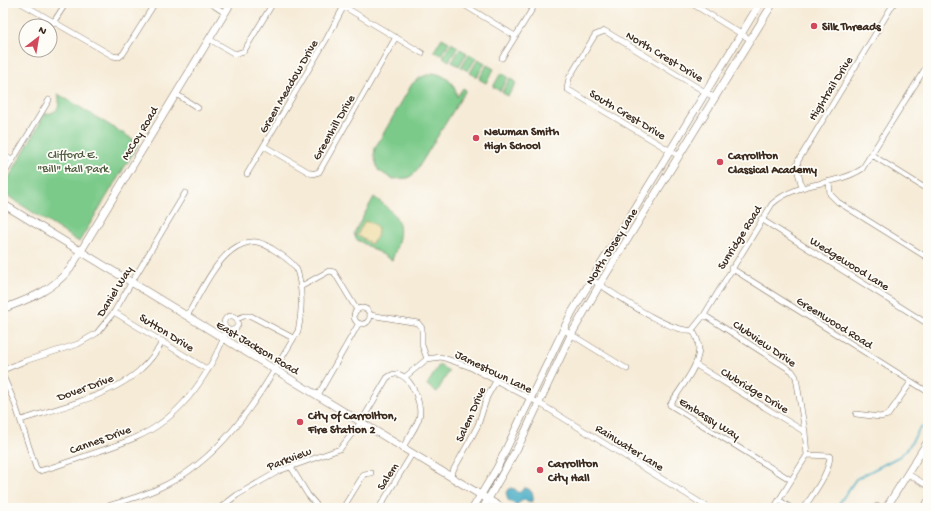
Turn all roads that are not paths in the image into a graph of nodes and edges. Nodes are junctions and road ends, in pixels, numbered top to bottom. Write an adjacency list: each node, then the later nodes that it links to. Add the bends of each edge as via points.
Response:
1 (21, 3): 16 (street)
2 (66, 3): 17 (street)
3 (155, 3): 18 (street, via 119,57)
4 (210, 3): 15 (street)
5 (231, 3): 15 (main road, McCoy Road)
6 (274, 3): 23 (street, via 244,52 235,54)
7 (338, 3): 14 (street)
8 (461, 3): 21 (street)
9 (536, 3): 21 (street)
10 (691, 3): 20 (street)
11 (760, 3): 20 (main road, North Josey Lane)
12 (773, 3): 24 (main road, North Josey Lane)
13 (894, 3): 42 (street, Hightrail Drive, via 798,161 797,169)
14 (344, 6): 22 (street); 33 (street, Green Meadow Drive)
15 (225, 12): 23 (main road, McCoy Road)
16 (45, 18)
17 (56, 18)
18 (58, 26)
19 (604, 31): 28 (street, North Crest Drive); 34 (street, South Crest Drive, via 596,35 569,78 567,89)
20 (743, 35): 24 (street); 28 (main road, North Josey Lane)
21 (516, 36): 26 (street)
22 (396, 37): 25 (street); 33 (street, Greenhill Drive, via 319,172 312,174)
23 (209, 39): 29 (main road, McCoy Road)
24 (750, 40): 30 (main road, North Josey Lane)
25 (422, 53)
26 (502, 58)
27 (928, 64): 36 (street, Sunridge Road)
28 (707, 93): 30 (street, North Crest Drive); 34 (main road, North Josey Lane)
29 (176, 94): 32 (street); 47 (main road, McCoy Road)
30 (715, 98): 37 (main road, North Josey Lane)
31 (50, 100): 38 (street)
32 (198, 108)
33 (264, 146): 39 (street, Green Meadow Drive)
34 (670, 151): 37 (street, South Crest Drive); 50 (main road, North Josey Lane)
35 (3, 155): 38 (street)
36 (872, 155): 41 (street, Sunridge Road, via 857,173); 43 (street)
37 (679, 156): 52 (main road, North Josey Lane)
38 (12, 160): 40 (street)
39 (247, 174)
40 (3, 176)
41 (828, 181): 42 (street, Sunridge Road); 48 (street, via 830,194 838,202)
42 (802, 187): 46 (street, Sunridge Road, via 778,199)
43 (928, 190)
44 (186, 193): 51 (street, Daniel Way)
45 (3, 204): 47 (main road, East Jackson Road)
46 (762, 219): 49 (street, Sunridge Road); 62 (street, Wedgewood Lane)
47 (81, 251): 51 (main road, East Jackson Road); 54 (main road, McCoy Road, via 70,269 50,288)
48 (928, 258)
49 (731, 268): 58 (street, Sunridge Road); 79 (street, Greenwood Road)
50 (591, 279): 52 (street); 64 (main road, North Josey Lane)
51 (131, 282): 56 (street, Daniel Way); 59 (main road, East Jackson Road)
52 (600, 284): 65 (street, via 669,326 684,331); 66 (main road, North Josey Lane)
53 (300, 287): 55 (street, via 329,271 334,272); 59 (street, via 297,271 291,262 262,244 241,244 225,256 216,267); 68 (street, via 300,322)
54 (3, 309)
55 (357, 310): 57 (street, via 364,308); 61 (street, via 354,317)
56 (114, 312): 69 (street, Sutton Drive); 74 (street, Daniel Way, via 88,339)
57 (370, 315): 61 (street, via 366,323); 70 (street, via 418,323 422,328 422,345)
58 (704, 315): 65 (street, Sunridge Road); 87 (street, Clubview Drive, via 792,371 796,377)
59 (187, 316): 67 (main road, East Jackson Road)
60 (237, 319): 63 (street, via 237,328); 63 (street, via 231,316 225,319 224,326); 68 (street, via 251,316)
61 (358, 323): 81 (street)
62 (928, 324)
63 (227, 330): 67 (street, Cannes Drive)
64 (564, 330): 66 (street); 82 (main road, North Josey Lane)
65 (692, 330): 71 (street, Embassy Way, via 700,347)
66 (571, 335): 73 (street); 83 (main road, North Josey Lane)
67 (224, 338): 72 (main road, East Jackson Road); 75 (street, Cannes Drive)
68 (293, 338): 72 (street)
69 (163, 341): 75 (street, Sutton Drive); 85 (street, Dover Drive, via 152,358 130,379 112,389)
70 (427, 359): 77 (street); 78 (street, Jamestown Lane, via 441,357)
71 (696, 365): 87 (street, Clubridge Drive); 96 (street, Embassy Way, via 670,405)
72 (275, 369): 81 (main road, East Jackson Road); 102 (street, via 243,419 210,455 156,490)
73 (627, 369)
74 (3, 370)
75 (208, 370): 85 (street, Cannes Drive, via 176,411 151,430 44,470 39,471 36,468)
76 (3, 376): 85 (street, Cannes Drive)
77 (405, 377): 86 (street, Parkview, via 394,374 387,378); 89 (street, via 418,398 420,418)
78 (496, 381): 82 (street, Jamestown Lane); 95 (street, Salem Drive, via 487,397 475,431)
79 (911, 382): 80 (street, Greenwood Road); 84 (street, via 888,415 880,417)
80 (928, 392)
81 (318, 395): 86 (main road, East Jackson Road)
82 (531, 399): 83 (street, Jamestown Lane); 98 (main road, North Josey Lane)
83 (539, 403): 99 (main road, North Josey Lane, via 519,445); 111 (street, Rainwater Lane)
84 (856, 414)
85 (21, 420)
86 (361, 422): 89 (main road, East Jackson Road); 92 (street, Parkview, via 340,449)
87 (805, 432): 91 (street, Clubview Drive)
88 (928, 441): 94 (main road)
89 (403, 447): 90 (main road, East Jackson Road)
90 (412, 454): 95 (main road, East Jackson Road); 107 (street, Salem)
91 (806, 455): 96 (street); 114 (street, via 830,456 830,460 828,468)
92 (291, 467): 104 (street, Parkview, via 258,481); 105 (street)
93 (371, 473): 106 (street, via 364,474)
94 (908, 474): 97 (street); 116 (main road)
95 (450, 476): 98 (main road, East Jackson Road)
96 (791, 480): 100 (street)
97 (928, 486)
98 (481, 495): 99 (main road, East Jackson Road); 108 (main road, North Josey Lane)
99 (488, 499): 109 (main road, North Josey Lane); 110 (main road, East Jackson Road)
100 (779, 500): 112 (street); 113 (street)
101 (928, 500): 117 (street)
102 (111, 507): 103 (street)
103 (102, 508)
104 (220, 508)
105 (319, 508)
106 (343, 508)
107 (378, 508)
108 (473, 508)
109 (483, 508)
110 (502, 508)
111 (710, 508)
112 (774, 508)
113 (791, 508)
114 (804, 508)
115 (876, 508): 116 (street)
116 (886, 508)
117 (923, 508)

